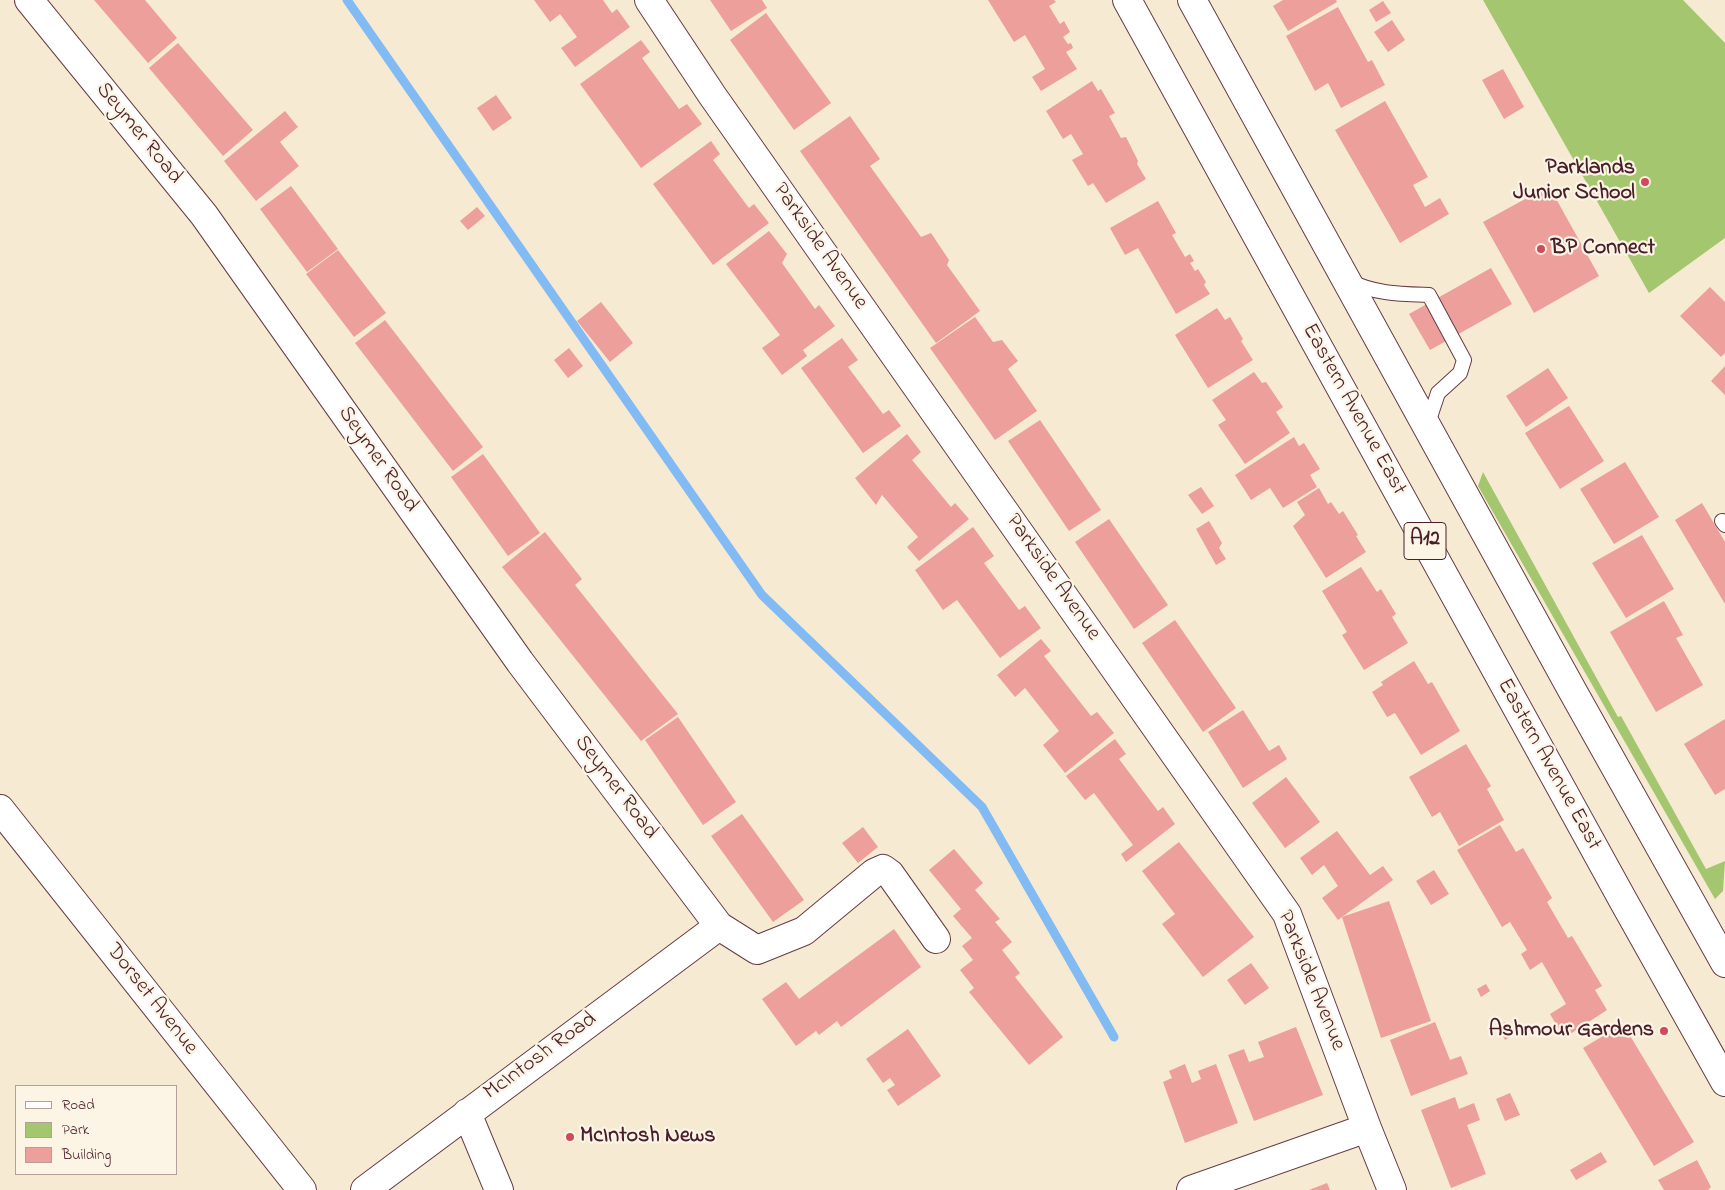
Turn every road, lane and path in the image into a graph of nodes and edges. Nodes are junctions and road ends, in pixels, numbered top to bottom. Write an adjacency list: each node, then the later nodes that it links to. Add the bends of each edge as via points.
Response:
1 (29, 0): 8 (main road, Seymer Road, via 204,216 520,662)
2 (649, 0): 13 (main road, Parkside Avenue, via 1287,914)
3 (1127, 0): 11 (main road, Eastern Avenue East / A12)
4 (1192, 0): 5 (main road, A12)
5 (1346, 280): 6 (main road, A12); 6 (lane, via 1385,293 1429,295 1464,360 1460,373 1438,393)
6 (1427, 426): 10 (main road, A12)
7 (0, 809): 14 (main road, Dorset Avenue)
8 (719, 926): 9 (main road, via 757,950 804,931 883,869 890,874); 12 (main road, McIntosh Road)
9 (936, 939)
10 (1725, 963)
11 (1725, 1082)
12 (467, 1113): 15 (main road, McIntosh Road); 16 (main road)
13 (1367, 1128): 17 (main road); 18 (main road, Parkside Avenue)
14 (302, 1190)
15 (365, 1190)
16 (499, 1190)
17 (1191, 1190)
18 (1392, 1190)

